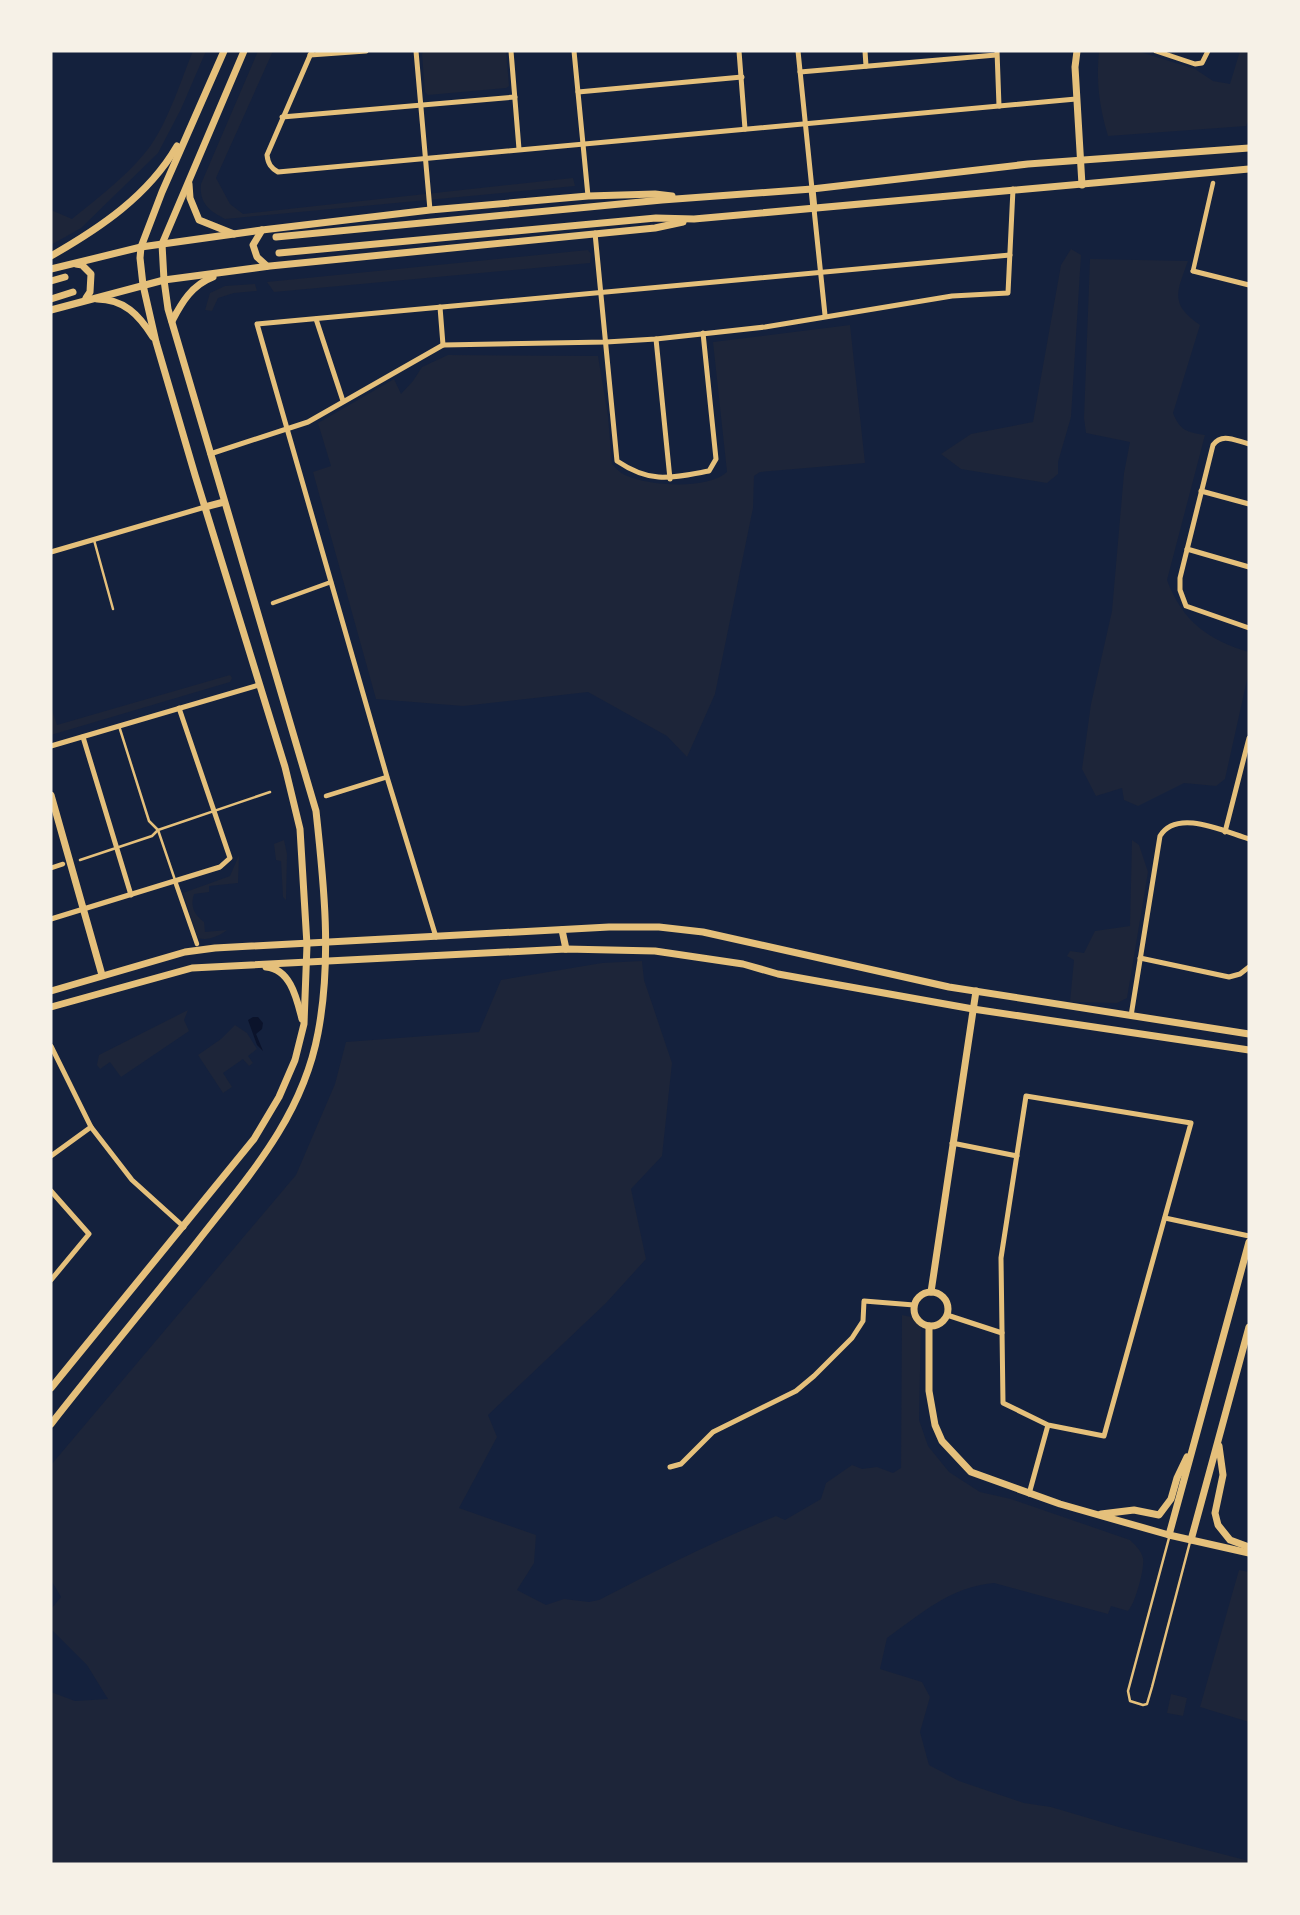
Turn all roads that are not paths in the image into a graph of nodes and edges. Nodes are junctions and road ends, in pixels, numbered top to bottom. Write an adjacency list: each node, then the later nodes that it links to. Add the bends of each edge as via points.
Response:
1 (224, 51): 24 (street)
2 (244, 51): 33 (street)
3 (366, 51): 13 (street)
4 (416, 51): 21 (street)
5 (511, 51): 19 (street)
6 (574, 51): 18 (street)
7 (739, 51): 17 (street)
8 (798, 51): 16 (street)
9 (865, 51): 15 (street)
10 (1077, 51): 20 (street)
11 (1156, 51): 12 (street, via 1195,64 1202,63)
12 (1208, 51)
13 (311, 53): 23 (street)
14 (996, 53): 15 (street); 22 (street)
15 (866, 66): 16 (street)
16 (800, 72): 25 (street)
17 (742, 77): 18 (street); 26 (street)
18 (578, 92): 27 (street)
19 (515, 97): 21 (street); 29 (street)
20 (1076, 99): 22 (street); 31 (street)
21 (421, 104): 23 (street); 30 (street)
22 (999, 106): 25 (street)
23 (282, 117): 30 (street, via 267,155 268,163 278,172)
24 (190, 124): 48 (street); 51 (street, via 168,162 128,204)
25 (805, 124): 26 (street); 36 (street)
26 (745, 129): 27 (street)
27 (583, 144): 29 (street); 38 (street)
28 (1249, 148): 31 (street)
29 (519, 149): 30 (street)
30 (426, 158): 41 (street)
31 (1082, 160): 35 (street); 36 (street)
32 (1249, 169): 35 (street)
33 (189, 180): 45 (street, via 199,220); 47 (street)
34 (1213, 183): 55 (street)
35 (1082, 185): 37 (street)
36 (811, 189): 39 (street); 40 (street)
37 (1013, 189): 40 (street); 50 (street)
38 (588, 196): 39 (street); 41 (street)
39 (690, 198): 46 (street)
40 (814, 209): 42 (street); 57 (street)
41 (430, 210): 43 (street)
42 (694, 219): 44 (street); 49 (street, via 656,218)
43 (262, 230): 45 (street); 53 (street, via 254,240 254,253)
44 (596, 233): 53 (street); 64 (street)
45 (235, 234): 47 (street)
46 (276, 237)
47 (162, 244): 48 (street); 59 (street)
48 (141, 247): 52 (street); 61 (street)
49 (279, 253)
50 (1010, 255): 57 (street); 69 (street, via 1007,293 952,296)
51 (51, 256)
52 (74, 263): 54 (street); 66 (street, via 91,274)
53 (270, 266): 56 (street)
54 (51, 269)
55 (1193, 271): 62 (street)
56 (230, 272): 59 (street); 71 (street, via 192,290)
57 (821, 272): 64 (street); 69 (street)
58 (65, 277): 60 (street)
59 (164, 280): 61 (street); 71 (street)
60 (51, 282)
61 (143, 285): 66 (street); 74 (street)
62 (1249, 285)
63 (74, 292): 65 (street)
64 (601, 293): 67 (street); 75 (street)
65 (51, 299)
66 (86, 299): 68 (street); 74 (street, via 111,299 125,305)
67 (440, 307): 70 (street); 76 (street)
68 (51, 310)
69 (825, 316): 72 (street)
70 (316, 319): 77 (street); 78 (street, via 257,324)
71 (172, 321): 80 (street)
72 (703, 333): 73 (street); 81 (street, via 716,459 709,471)
73 (656, 339): 75 (street); 81 (street)
74 (156, 342): 85 (street)
75 (606, 342): 76 (street); 81 (street, via 617,461 640,474)
76 (443, 345): 77 (street)
77 (343, 401): 78 (street)
78 (289, 430): 80 (street); 90 (street)
79 (1249, 444): 82 (street, via 1217,439)
80 (210, 454): 83 (street)
81 (670, 479)
82 (1202, 491): 84 (street); 87 (street)
83 (224, 502): 85 (street); 118 (street, via 316,811)
84 (1249, 504)
85 (205, 507): 86 (street); 94 (street)
86 (94, 540): 88 (street); 92 (lane)
87 (1187, 549): 89 (street); 93 (street, via 1180,578 1186,606)
88 (51, 552)
89 (1249, 567)
90 (331, 582): 91 (street); 100 (street)
91 (273, 603)
92 (113, 609)
93 (1249, 628)
94 (259, 685): 95 (street); 120 (street, via 300,829)
95 (179, 708): 96 (street); 104 (street)
96 (119, 726): 97 (street); 105 (lane, via 149,821)
97 (83, 737): 99 (street); 108 (street)
98 (1249, 738): 106 (street)
99 (51, 747)
100 (387, 777): 103 (street); 117 (street)
101 (270, 792): 104 (lane)
102 (51, 795): 114 (street)
103 (326, 796)
104 (213, 812): 105 (lane); 112 (street, via 230,858 220,867)
105 (158, 830): 108 (lane); 112 (lane)
106 (1225, 832): 107 (street); 122 (street, via 1191,823 1171,825 1160,836)
107 (1249, 838)
108 (116, 848): 109 (lane); 113 (street)
109 (80, 860)
110 (63, 864): 111 (street)
111 (51, 868)
112 (176, 881): 113 (street); 119 (street)
113 (131, 895): 114 (street)
114 (84, 909): 115 (street); 127 (street)
115 (51, 919)
116 (562, 930): 117 (street); 121 (street); 129 (street, via 659,927 702,932)
117 (436, 937): 118 (street)
118 (325, 943): 120 (street); 123 (street)
119 (197, 944)
120 (307, 945): 124 (street); 127 (street, via 185,952)
121 (566, 949): 123 (street); 131 (street, via 697,956)
122 (1140, 958): 126 (street, via 1229,977); 132 (street)
123 (326, 961): 124 (street); 156 (street, via 311,1060 301,1092 267,1154)
124 (306, 962): 125 (street); 133 (street)
125 (244, 966): 130 (street, via 192,968); 133 (street, via 280,972 293,989)
126 (1249, 967)
127 (102, 975): 128 (street)
128 (51, 991)
129 (976, 991): 131 (street); 132 (street)
130 (51, 1007)
131 (973, 1009): 136 (street); 140 (street)
132 (1131, 1016): 134 (street)
133 (304, 1024): 145 (street, via 279,1097 254,1139)
134 (1249, 1033)
135 (51, 1045): 139 (street)
136 (1231, 1047): 137 (street); 138 (street)
137 (1249, 1050)
138 (1249, 1057)
139 (91, 1127): 141 (street); 145 (street, via 132,1180)
140 (952, 1143): 142 (street); 149 (street)
141 (51, 1156)
142 (1017, 1156): 144 (street, via 1026,1096 1191,1123); 154 (street, via 1002,1258)
143 (51, 1191): 148 (street, via 89,1234)
144 (1165, 1219): 146 (street); 157 (street, via 1104,1436)
145 (184, 1227): 155 (street)
146 (1249, 1236)
147 (1249, 1242): 158 (street)
148 (51, 1280)
149 (931, 1292): 150 (street, via 922,1294); 151 (street, via 943,1296)
150 (914, 1305): 152 (street, via 916,1318); 160 (street, via 864,1301 858,1330 814,1376 796,1391 713,1432 681,1464)
151 (947, 1315): 152 (street); 154 (street)
152 (929, 1326): 161 (street, via 929,1391 942,1441 971,1472)
153 (1249, 1327): 159 (street)
154 (1002, 1333): 157 (street, via 1003,1403)
155 (51, 1388)
156 (51, 1424)
157 (1048, 1425): 161 (street)
158 (1195, 1441): 162 (street, via 1163,1512); 163 (street)
159 (1218, 1441): 164 (street); 165 (street, via 1223,1475 1215,1513 1218,1525 1230,1540)
160 (670, 1468)
161 (1029, 1494): 162 (street)
162 (1097, 1515): 163 (street)
163 (1169, 1535): 164 (street); 164 (lane, via 1128,1691 1130,1701 1138,1704 1147,1704)
164 (1191, 1540): 166 (street)
165 (1249, 1547)
166 (1249, 1553)

